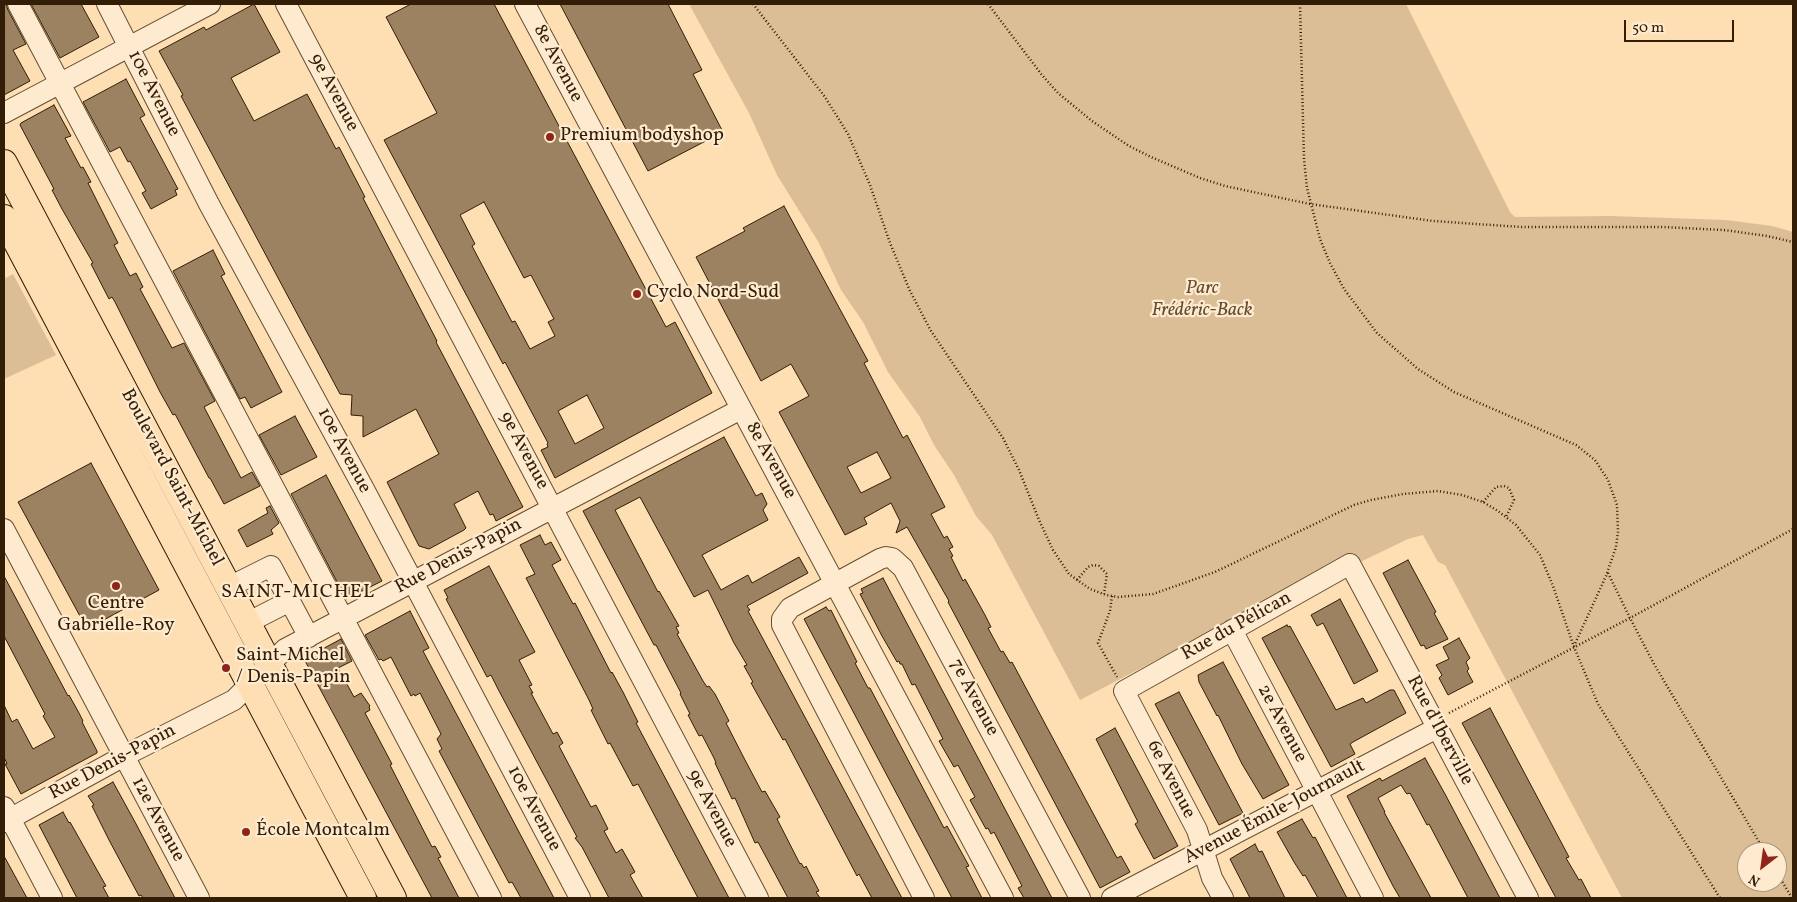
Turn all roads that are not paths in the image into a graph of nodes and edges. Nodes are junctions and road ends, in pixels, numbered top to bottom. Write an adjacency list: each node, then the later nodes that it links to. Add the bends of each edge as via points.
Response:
1 (18, 4): 7 (street)
2 (107, 4): 6 (street, 10e Avenue)
3 (210, 4): 6 (street)
4 (286, 4): 12 (street, 9e Avenue)
5 (525, 4): 11 (street, 8e Avenue)
6 (129, 46): 7 (street); 15 (street, 10e Avenue, via 209,204)
7 (60, 83): 8 (street); 19 (street)
8 (4, 113)
9 (4, 164): 17 (main road, Boulevard Saint-Michel)
10 (4, 218): 24 (main road, Boulevard Saint-Michel)
11 (741, 409): 12 (street, Rue Denis-Papin); 16 (street, 8e Avenue)
12 (554, 508): 15 (street, Rue Denis-Papin); 37 (street, 9e Avenue)
13 (4, 529): 27 (street, 12e Avenue)
14 (1350, 564): 21 (street, Rue du Pélican); 26 (street, Rue d'Iberville)
15 (413, 581): 19 (street, Rue Denis-Papin); 36 (street, 10e Avenue)
16 (835, 583): 38 (street, via 790,608 782,619 782,625); 39 (street, 8e Avenue); 40 (street, 7e Avenue, via 886,557 903,568)
17 (229, 587): 18 (street, via 271,566); 20 (main road, Boulevard Saint-Michel)
18 (290, 601): 20 (street); 22 (street)
19 (343, 618): 22 (street, Rue Denis-Papin); 35 (street)
20 (247, 624): 23 (main road, Boulevard Saint-Michel)
21 (1232, 630): 25 (street, Rue du Pélican); 28 (street, 2e Avenue)
22 (309, 637): 23 (street, Rue Denis-Papin, via 285,649)
23 (269, 665): 24 (street, Rue Denis-Papin); 34 (main road, Boulevard Saint-Michel)
24 (250, 684): 27 (street, Rue Denis-Papin, via 234,700); 33 (main road, Boulevard Saint-Michel)
25 (1124, 691): 30 (street, 6e Avenue, via 1197,830)
26 (1437, 728): 28 (street, Avenue Émile-Journault); 44 (street, Rue d'Iberville)
27 (124, 756): 29 (street, Rue Denis-Papin); 32 (street, 12e Avenue)
28 (1316, 791): 30 (street, Avenue Émile-Journault); 43 (street, 2e Avenue)
29 (6, 816): 31 (street)
30 (1204, 851): 41 (street, Avenue Émile-Journault); 42 (street, 6e Avenue, via 1212,878)
31 (52, 898)
32 (199, 898)
33 (363, 898)
34 (393, 898)
35 (492, 898)
36 (580, 898)
37 (758, 898)
38 (924, 898)
39 (1002, 898)
40 (1080, 898)
41 (1112, 898)
42 (1223, 898)
43 (1373, 898)
44 (1528, 898)

